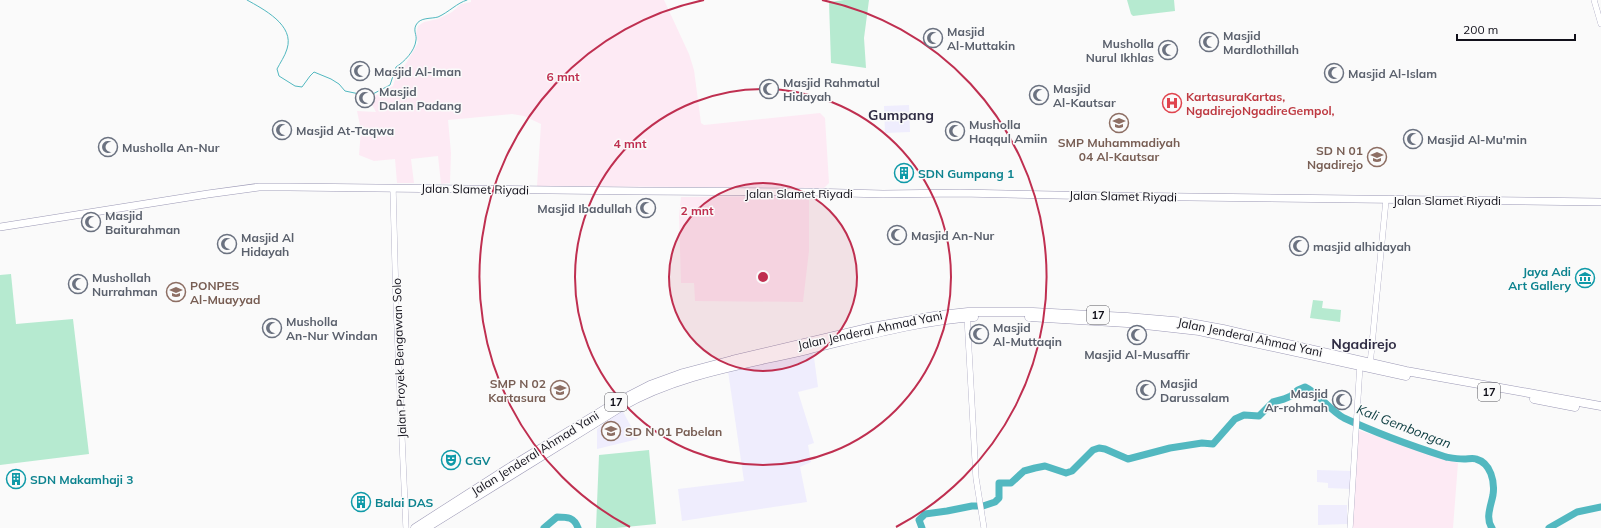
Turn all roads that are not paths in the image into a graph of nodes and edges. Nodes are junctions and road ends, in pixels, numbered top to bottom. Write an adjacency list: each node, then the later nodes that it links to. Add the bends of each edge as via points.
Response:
1 (1594, 0): 2 (street)
2 (1601, 24)
3 (393, 188): 4 (main road, Jalan Slamet Riyadi); 6 (main road, Jalan Slamet Riyadi, via 259,188); 13 (street, Jalan Proyek Bengawan Solo)
4 (1386, 200): 5 (main road, Jalan Slamet Riyadi); 9 (street)
5 (1601, 202)
6 (0, 227)
7 (968, 315): 8 (highway, Jalan Jenderal Ahmad Yani / 17, via 1169,327); 12 (highway, Jalan Jenderal Ahmad Yani / 17, via 932,316 872,327 661,380 615,403 507,469); 16 (street, via 976,478)
8 (1360, 363): 9 (highway, Jalan Jenderal Ahmad Yani / 17); 17 (street)
9 (1370, 366): 10 (highway, Jalan Jenderal Ahmad Yani / 17); 11 (highway, Jalan Jenderal Ahmad Yani / 17)
10 (1601, 406)
11 (1601, 412)
12 (473, 495): 14 (highway, Jalan Jenderal Ahmad Yani / 17); 15 (highway, Jalan Jenderal Ahmad Yani / 17)
13 (406, 528)
14 (415, 528)
15 (426, 528)
16 (984, 528)
17 (1350, 528)

